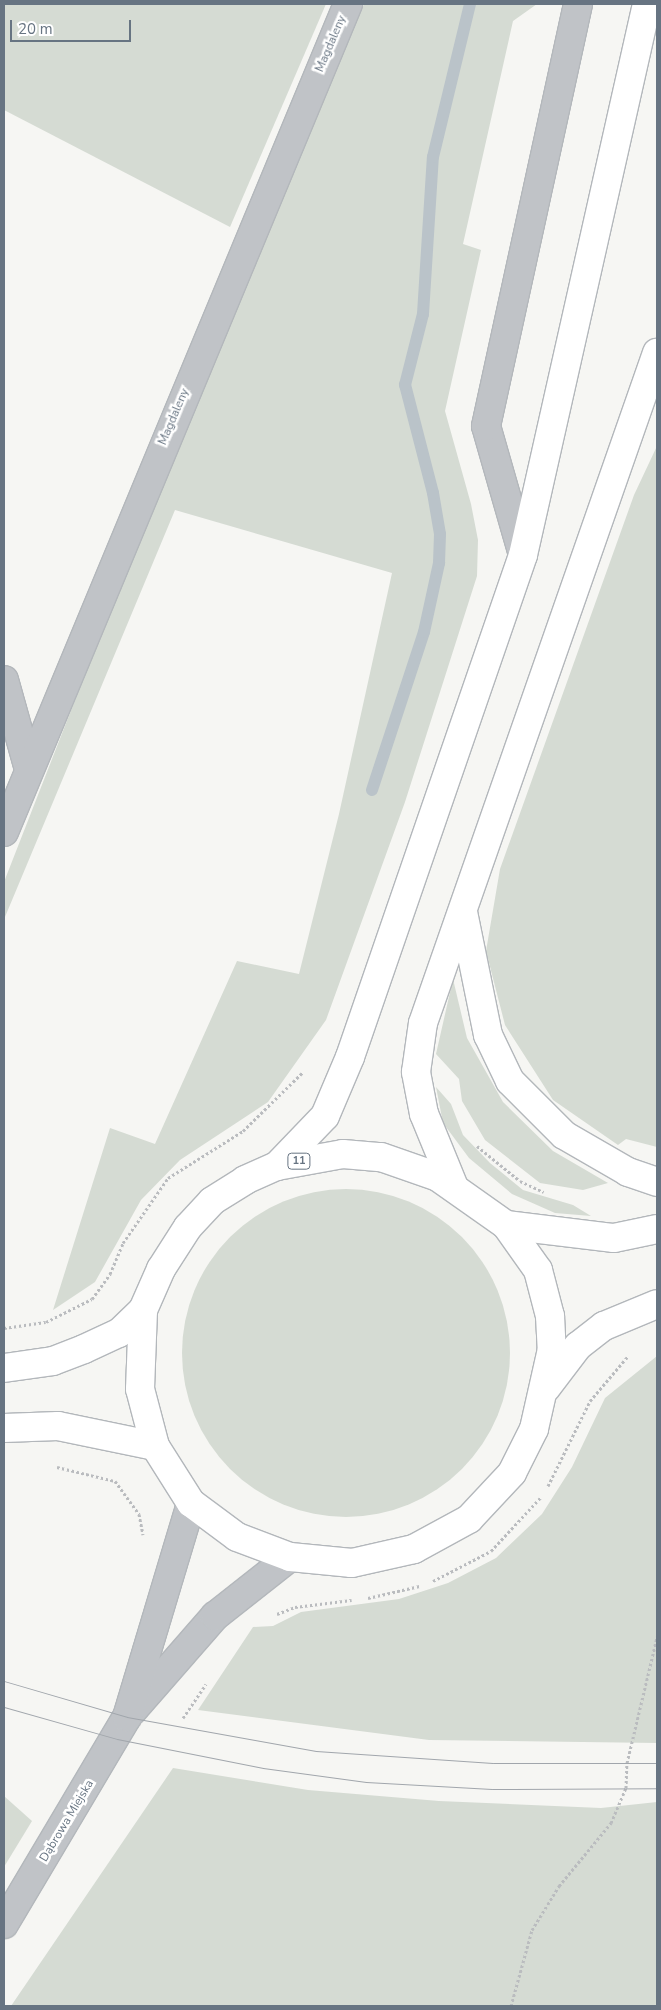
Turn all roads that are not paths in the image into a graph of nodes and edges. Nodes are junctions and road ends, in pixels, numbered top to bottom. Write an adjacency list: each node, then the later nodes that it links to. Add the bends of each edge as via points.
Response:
1 (348, 4): 7 (street, Magdaleny)
2 (578, 4): 5 (street, via 486,426)
3 (647, 4): 5 (main road)
4 (657, 353): 9 (main road)
5 (523, 555): 10 (main road, via 350,1057 325,1116)
6 (4, 680): 7 (street)
7 (28, 766): 8 (street, Magdaleny)
8 (4, 832)
9 (462, 908): 11 (main road, via 488,1035 510,1081 564,1135 612,1164); 12 (main road, via 424,1023 416,1072 424,1114)
10 (278, 1166): 12 (main road, 11, via 328,1155 381,1157); 16 (main road, 11, via 228,1190 194,1221 161,1269)
11 (657, 1182)
12 (454, 1187): 13 (main road, 11)
13 (506, 1225): 14 (main road, 11, via 614,1238); 18 (main road, 11, via 538,1270 550,1316 552,1350)
14 (657, 1229)
15 (657, 1304): 18 (main road, 11, via 604,1326 578,1346)
16 (143, 1310): 17 (main road, 11, via 119,1333 84,1349 53,1360); 20 (main road, 11, via 140,1389)
17 (4, 1368)
18 (546, 1388): 22 (main road, 11, via 534,1429 512,1473 469,1519 414,1550 352,1563)
19 (4, 1428): 20 (main road, via 58,1426)
20 (155, 1446): 21 (main road, 11)
21 (191, 1503): 22 (main road, 11, via 237,1537); 23 (street, Dąbrowa Miejska)
22 (290, 1557): 23 (street, Dąbrowa Miejska, via 214,1616)
23 (127, 1717): 24 (street, Dąbrowa Miejska)
24 (4, 1924)

